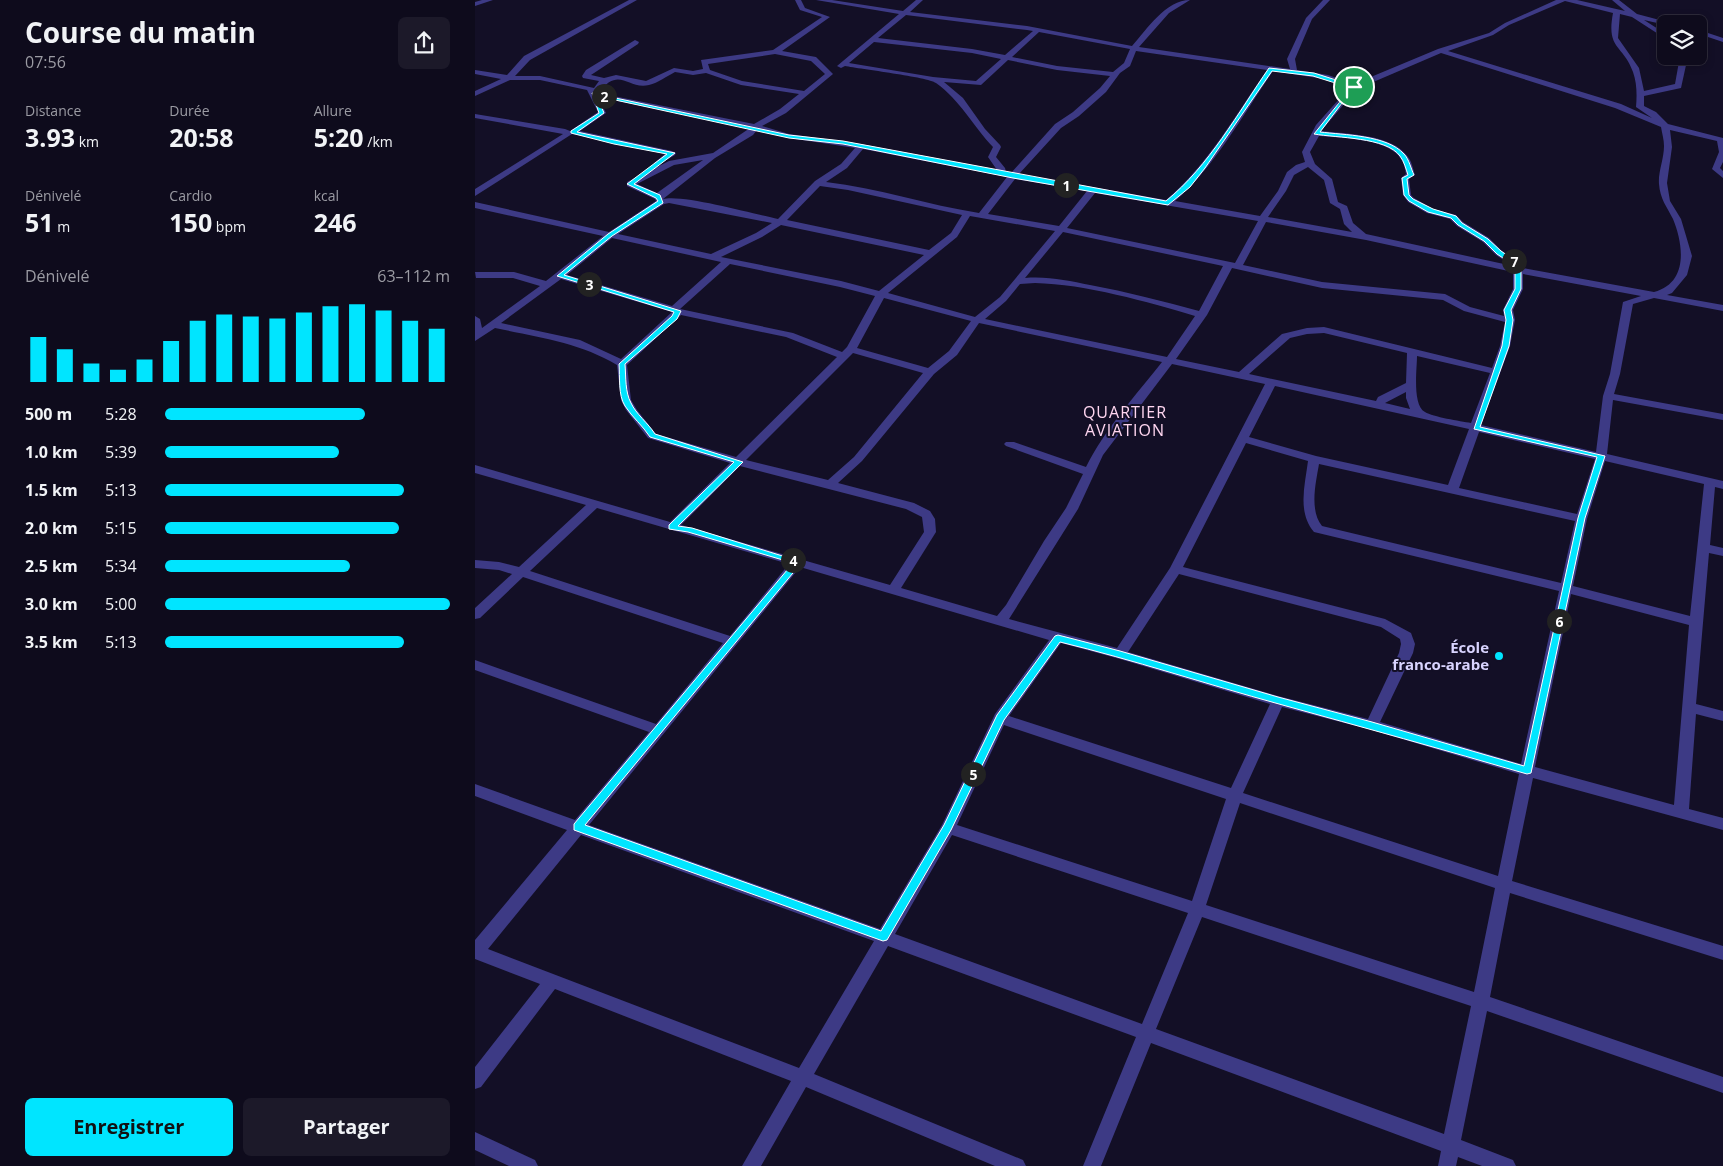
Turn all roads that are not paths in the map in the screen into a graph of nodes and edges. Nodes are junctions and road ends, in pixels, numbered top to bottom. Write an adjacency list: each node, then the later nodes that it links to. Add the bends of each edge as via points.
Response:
1 (490, 0): 11 (street)
2 (634, 0): 34 (street, via 527,58)
3 (797, 0): 24 (street, via 801,9 827,17 811,26 793,43)
4 (819, 0): 13 (street)
5 (920, 0): 13 (street)
6 (1187, 0): 22 (street, via 1167,12)
7 (1327, 0): 31 (street, via 1305,26 1291,59)
8 (1562, 0): 23 (street, via 1491,34)
9 (1568, 0): 12 (street)
10 (1615, 0): 14 (street)
11 (475, 4)
12 (1617, 11): 14 (street); 41 (street, via 1613,27 1616,44 1636,69)
13 (905, 13): 16 (street); 19 (street)
14 (1632, 14): 15 (street); 17 (street)
15 (1657, 21)
16 (1038, 30): 22 (street); 25 (street)
17 (1657, 31)
18 (1707, 35): 20 (street)
19 (874, 40): 25 (street); 26 (street)
20 (1723, 40)
21 (635, 42): 36 (street, via 586,76)
22 (1134, 48): 28 (street); 33 (street, via 1127,64)
23 (1441, 51): 37 (street); 43 (street, via 1618,106)
24 (775, 52): 29 (street, via 704,62); 32 (street, via 813,59)
25 (1005, 57): 33 (street, via 1057,68); 35 (street, via 978,83)
26 (844, 64): 32 (street); 35 (street)
27 (1682, 65): 41 (street, via 1678,86)
28 (1271, 69): 31 (street); 57 (street, via 1203,167)
29 (707, 71): 36 (street, via 674,70 647,83 616,77); 38 (street, via 741,83)
30 (475, 72): 34 (street)
31 (1294, 72): 37 (street, via 1325,77)
32 (829, 74): 38 (street)
33 (1115, 74): 51 (street, via 1103,90 1058,126)
34 (509, 78): 39 (street); 40 (street, via 540,78 585,86)
35 (927, 78): 49 (street, via 937,80 960,100 997,147 992,157)
36 (604, 80): 40 (street)
37 (1354, 87): 45 (street)
38 (805, 93): 44 (street, via 783,111)
39 (475, 94)
40 (593, 94): 44 (street); 53 (street, via 602,113 573,132 672,153)
41 (1641, 94): 43 (street, via 1640,107)
42 (475, 116): 55 (street, via 568,134)
43 (1665, 126): 50 (street, via 1721,140 1723,152 1716,169); 79 (street, via 1668,147 1664,192 1677,219 1687,256 1682,274 1669,291)
44 (755, 127): 46 (street, via 789,136); 47 (street)
45 (1316, 133): 48 (street, via 1306,152); 70 (street, via 1383,142 1395,148 1404,156 1411,175 1405,178 1404,186 1411,200 1431,211 1453,217 1516,262)
46 (861, 146): 49 (street); 52 (street, via 839,170)
47 (715, 155): 53 (street, via 672,162); 56 (street)
48 (1310, 164): 61 (street, via 1290,174); 65 (street, via 1328,179 1334,203 1344,208 1346,221 1352,230)
49 (1002, 174): 51 (street)
50 (1723, 175)
51 (1013, 176): 54 (street); 60 (street)
52 (818, 183): 59 (street); 62 (street)
53 (630, 184): 56 (street)
54 (1093, 190): 57 (street); 63 (street)
55 (475, 193)
56 (659, 199): 62 (street); 64 (street)
57 (1168, 203): 61 (street)
58 (475, 205): 64 (street)
59 (967, 214): 60 (street); 66 (street, via 954,235)
60 (982, 215): 63 (street)
61 (1264, 219): 65 (street); 69 (street)
62 (781, 221): 66 (street); 67 (street)
63 (1059, 229): 69 (street); 74 (street)
64 (610, 235): 67 (street); 73 (street)
65 (1366, 237): 70 (street)
66 (929, 253): 78 (street)
67 (713, 257): 68 (street)
68 (728, 261): 78 (street); 82 (street)
69 (1233, 265): 83 (street); 86 (street, via 1322,285 1445,297 1467,309)
70 (1519, 270): 72 (street); 75 (street)
71 (475, 275): 76 (street, via 514,275)
72 (1547, 275): 75 (street); 77 (street)
73 (560, 276): 76 (street); 82 (street)
74 (1017, 282): 83 (street, via 1032,279 1053,281 1135,296); 85 (street, via 1003,299)
75 (1519, 284): 86 (street, via 1507,310)
76 (548, 285): 87 (street)
77 (1627, 290): 79 (street); 80 (street)
78 (881, 294): 85 (street); 90 (street)
79 (1657, 296): 80 (street); 81 (street)
80 (1628, 302): 98 (street)
81 (1723, 308)
82 (676, 310): 90 (street, via 789,335); 92 (street, via 675,317)
83 (1202, 315): 91 (street)
84 (475, 319): 88 (street)
85 (977, 320): 91 (street); 93 (street, via 953,353)
86 (1509, 320): 94 (street)
87 (494, 325): 88 (street); 92 (street, via 589,346)
88 (477, 337)
89 (1412, 351): 94 (street); 95 (street, via 1340,333 1307,331 1287,336); 97 (street)
90 (847, 353): 93 (street); 107 (street)
91 (1170, 362): 95 (street); 109 (street, via 1123,420)
92 (622, 364): 107 (street, via 628,405 646,424 652,436)
93 (930, 372): 111 (street, via 859,459)
94 (1497, 372): 102 (street)
95 (1240, 377): 96 (street)
96 (1271, 383): 99 (street); 103 (street)
97 (1411, 385): 99 (street, via 1382,399); 100 (street, via 1414,407)
98 (1608, 396): 101 (street); 105 (street)
99 (1379, 405): 100 (street)
100 (1422, 416): 102 (street)
101 (1723, 417)
102 (1476, 428): 105 (street); 112 (street)
103 (1243, 439): 106 (street); 120 (street)
104 (1010, 444): 109 (street)
105 (1601, 456): 110 (street); 114 (street)
106 (1314, 459): 112 (street); 122 (street, via 1309,512 1312,525 1318,529)
107 (739, 462): 111 (street); 115 (street)
108 (475, 469): 113 (street)
109 (1089, 472): 125 (street, via 1072,509)
110 (1717, 483): 116 (street)
111 (830, 484): 123 (street, via 910,506 927,514 930,532)
112 (1453, 490): 114 (street)
113 (595, 503): 115 (street); 121 (street)
114 (1581, 518): 122 (street)
115 (672, 527): 118 (street)
116 (1703, 548): 117 (street); 126 (street)
117 (1723, 552)
118 (798, 562): 123 (street); 128 (street)
119 (475, 564): 121 (street)
120 (1176, 569): 129 (street); 135 (street, via 1385,624 1406,636 1409,644 1406,652)
121 (521, 572): 124 (street); 128 (street)
122 (1566, 588): 126 (street); 137 (street)
123 (893, 590): 125 (street)
124 (475, 615)
125 (1001, 621): 127 (street)
126 (1696, 622): 132 (street)
127 (1058, 638): 129 (street); 134 (street)
128 (731, 641): 136 (street)
129 (1120, 654): 131 (street)
130 (475, 665): 136 (street)
131 (1278, 701): 135 (street); 139 (street)
132 (1689, 707): 133 (street); 140 (street)
133 (1723, 716)
134 (1000, 718): 139 (street); 143 (street)
135 (1372, 725): 137 (street)
136 (658, 730): 142 (street)
137 (1527, 771): 140 (street); 144 (street)
138 (475, 790): 142 (street)
139 (1235, 795): 144 (street); 145 (street)
140 (1681, 813): 141 (street)
141 (1723, 824)
142 (578, 827): 146 (street); 147 (street)
143 (948, 828): 145 (street); 146 (street)
144 (1505, 885): 148 (street); 150 (street)
145 (1197, 909): 150 (street); 151 (street)
146 (883, 937): 151 (street); 152 (street)
147 (475, 951): 149 (street)
148 (1723, 954)
149 (553, 981): 152 (street); 153 (street)
150 (1479, 1001): 154 (street); 156 (street)
151 (1145, 1033): 156 (street); 160 (street)
152 (802, 1077): 158 (street); 159 (street)
153 (475, 1082)
154 (1723, 1085)
155 (475, 1141): 157 (street)
156 (1451, 1146): 161 (street); 162 (street)
157 (529, 1166)
158 (751, 1166)
159 (1017, 1166)
160 (1092, 1166)
161 (1447, 1166)
162 (1507, 1166)

